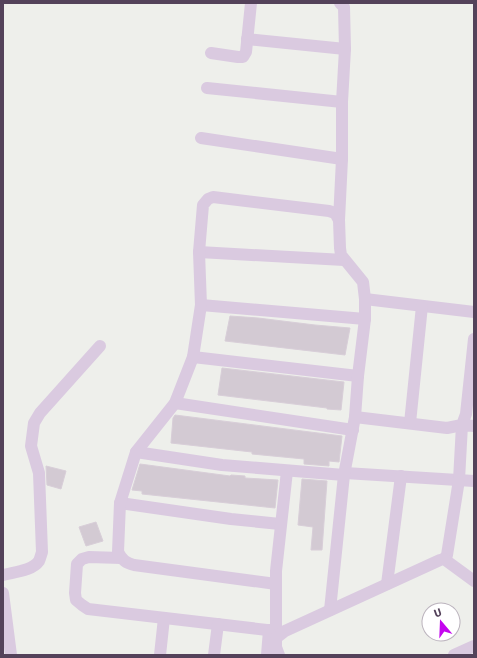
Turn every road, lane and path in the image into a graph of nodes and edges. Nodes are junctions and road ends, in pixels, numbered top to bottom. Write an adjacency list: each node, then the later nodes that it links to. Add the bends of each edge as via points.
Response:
1 (251, 3): 3 (street)
2 (340, 3): 4 (street, via 344,7)
3 (247, 39): 4 (street); 5 (street, via 243,57)
4 (344, 49): 7 (street)
5 (211, 53)
6 (207, 88): 7 (street)
7 (342, 102): 9 (street)
8 (201, 138): 9 (street)
9 (342, 159): 10 (street)
10 (339, 220): 11 (street, via 335,213 329,211 213,197 203,205); 12 (street, via 340,248)
11 (199, 252): 12 (street); 14 (street)
12 (344, 260): 13 (street, via 363,282)
13 (365, 299): 15 (street); 17 (street)
14 (201, 305): 17 (street); 20 (street)
15 (422, 306): 16 (street); 24 (street)
16 (474, 312)
17 (365, 319): 21 (street)
18 (474, 339): 25 (street, via 466,414)
19 (100, 346): 37 (street, via 34,423 31,446 39,473 42,552 34,566)
20 (192, 357): 21 (street); 22 (street)
21 (358, 376): 23 (street)
22 (175, 403): 26 (street); 27 (street)
23 (355, 417): 24 (street); 26 (street)
24 (410, 423): 25 (street, via 447,428)
25 (468, 425): 31 (street)
26 (353, 430): 29 (street)
27 (136, 452): 28 (street, via 222,465); 33 (street)
28 (287, 471): 29 (street); 34 (street)
29 (345, 474): 30 (street); 42 (street)
30 (401, 476): 31 (street); 40 (street)
31 (459, 480): 32 (street); 36 (street, via 447,555)
32 (474, 481)
33 (120, 503): 34 (street); 35 (street, via 118,552)
34 (280, 524): 39 (street)
35 (121, 558): 39 (street, via 134,565); 43 (street, via 82,559 77,564 76,600 88,609)
36 (444, 559): 38 (street); 40 (street)
37 (3, 575)
38 (474, 581)
39 (276, 584): 45 (street)
40 (387, 584): 42 (street)
41 (3, 593): 47 (street)
42 (330, 610): 45 (street, via 285,631)
43 (164, 618): 44 (street); 48 (street)
44 (218, 624): 45 (street); 49 (street)
45 (274, 633): 50 (street); 51 (street)
46 (474, 646): 52 (street)
47 (11, 655)
48 (160, 655)
49 (214, 655)
50 (267, 655)
51 (279, 655)
52 (454, 655)

